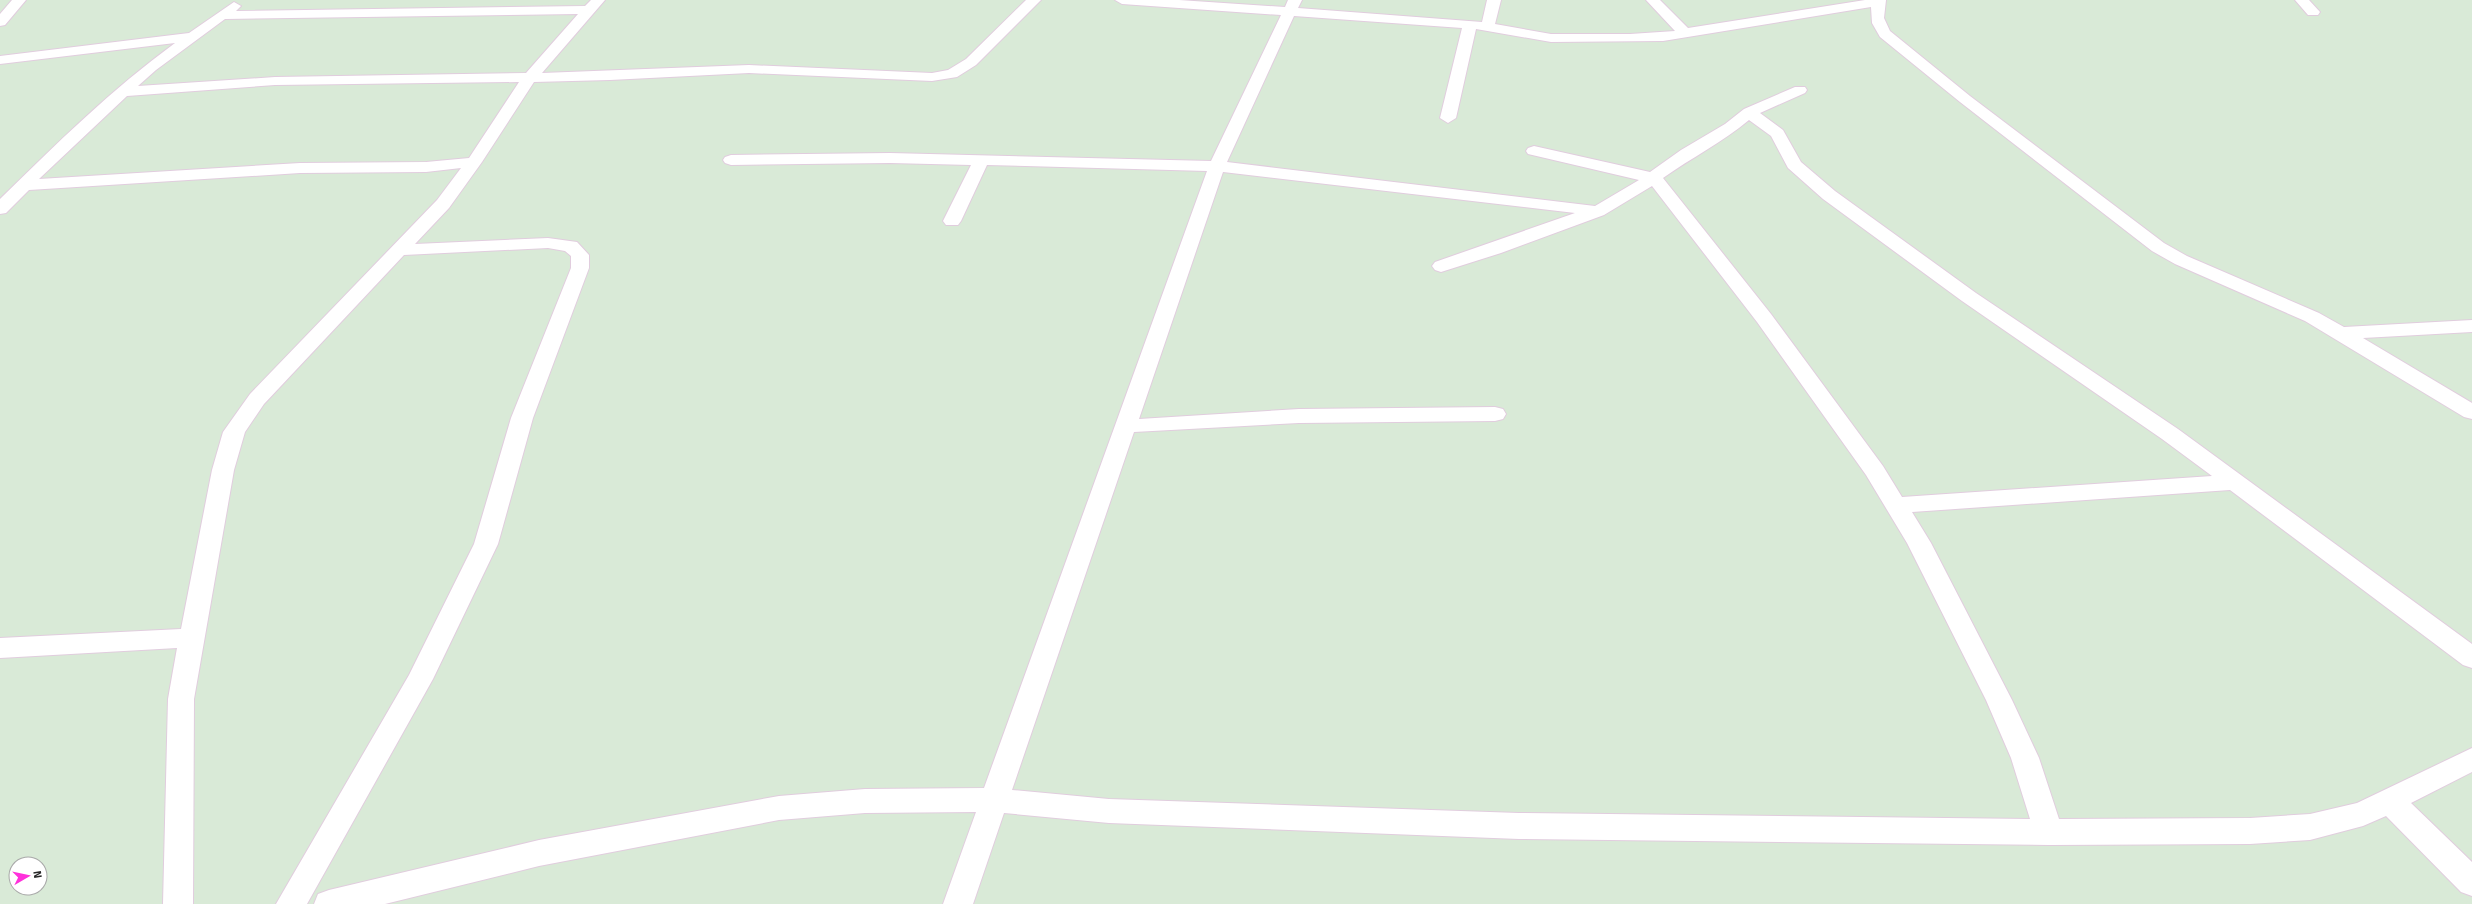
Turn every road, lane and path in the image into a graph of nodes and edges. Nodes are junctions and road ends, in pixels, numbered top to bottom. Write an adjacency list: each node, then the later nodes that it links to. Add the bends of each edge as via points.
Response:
1 (19, 0): 15 (street)
2 (241, 0): 14 (street)
3 (418, 0): 12 (street)
4 (1034, 0): 21 (street, via 971,62 952,74 912,78 749,69)
5 (1122, 0): 11 (street)
6 (1494, 0): 17 (street)
7 (1652, 0): 18 (street)
8 (2302, 0): 13 (street)
9 (1879, 1): 18 (street); 39 (street, via 1878,23 1885,34 2141,236 2181,260 2312,317)
10 (592, 5): 12 (street); 21 (street)
11 (1292, 6): 16 (street); 30 (street)
12 (402, 12): 14 (street)
13 (2313, 12)
14 (223, 15): 19 (street)
15 (0, 22)
16 (1470, 24): 17 (street); 25 (street)
17 (1488, 27): 18 (street, via 1551,38 1630,38)
18 (1685, 33)
19 (190, 37): 20 (street); 23 (street)
20 (0, 60)
21 (529, 78): 23 (street, via 275,81); 29 (street)
22 (1800, 90): 24 (street)
23 (122, 92): 32 (street)
24 (1749, 112): 31 (street, via 1732,127 1687,152); 43 (street, via 1777,134 1794,165 1829,195)
25 (1448, 118)
26 (1534, 151): 31 (street)
27 (731, 160): 28 (street)
28 (981, 160): 30 (street); 35 (street)
29 (474, 162): 32 (street, via 426,167 300,168); 36 (street, via 443,204)
30 (1217, 166): 34 (street); 42 (street)
31 (1654, 178): 34 (street); 44 (street, via 1764,318)
32 (24, 185): 33 (street)
33 (0, 209)
34 (1598, 211): 37 (street)
35 (952, 221)
36 (400, 250): 45 (street, via 257,399 234,432 223,470); 54 (street, via 548,243 571,246 580,255 580,268 522,418 486,544 420,679)
37 (1441, 266)
38 (2472, 326): 39 (street)
39 (2341, 333): 40 (street)
40 (2472, 412)
41 (1495, 414): 42 (street, via 1299,416)
42 (1126, 426): 49 (street)
43 (2235, 482): 44 (street); 47 (street)
44 (1897, 505): 51 (street, via 1999,700 2025,758)
45 (192, 638): 46 (street); 53 (street, via 181,699)
46 (0, 648)
47 (2472, 658)
48 (2472, 759): 50 (street)
49 (994, 800): 51 (street, via 1109,811 1519,826); 55 (street, via 865,802 779,808 539,853); 56 (street)
50 (2390, 800): 51 (street, via 2363,814 2310,827 2250,831); 52 (street)
51 (2049, 832)
52 (2472, 882)
53 (178, 904)
54 (291, 904)
55 (329, 904)
56 (958, 904)

